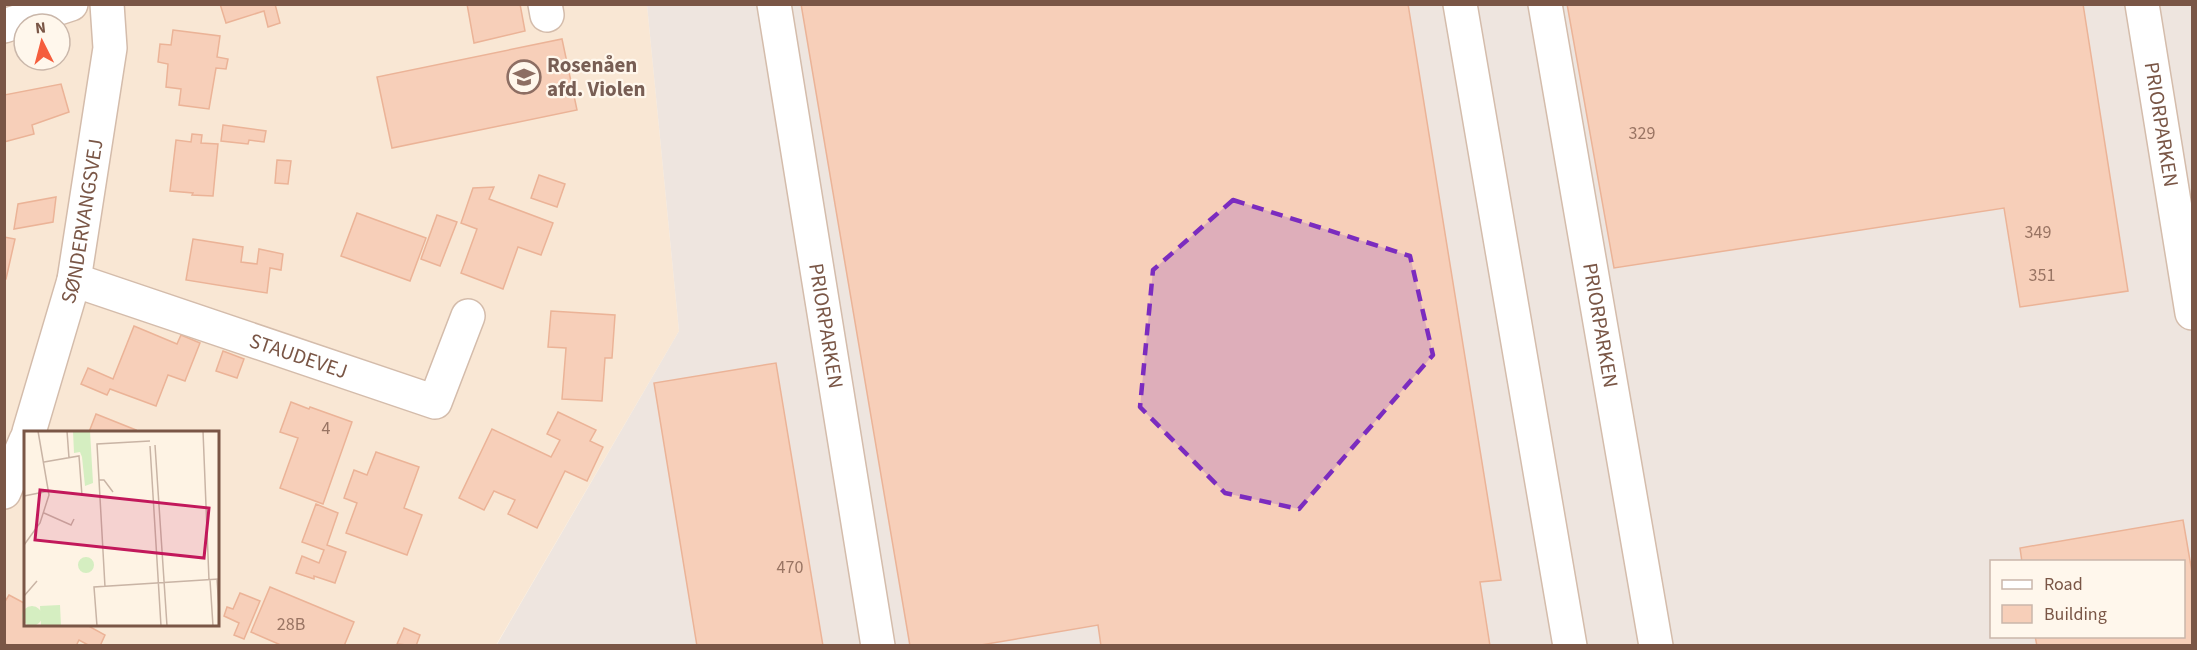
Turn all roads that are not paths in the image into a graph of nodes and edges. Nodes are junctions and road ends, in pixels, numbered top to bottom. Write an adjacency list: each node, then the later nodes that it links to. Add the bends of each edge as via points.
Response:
1 (71, 4): 7 (street)
2 (107, 4): 8 (street, SØNDERVANGSVEJ, via 110,48)
3 (774, 4): 14 (street, PRIORPARKEN)
4 (1460, 4): 15 (street)
5 (1545, 4): 16 (street, PRIORPARKEN)
6 (2142, 4): 9 (street, PRIORPARKEN)
7 (4, 26)
8 (74, 280): 10 (street, STAUDEVEJ, via 435,402); 11 (street, SØNDERVANGSVEJ)
9 (2193, 313)
10 (468, 316)
11 (29, 431)
12 (24, 445): 13 (street)
13 (4, 492)
14 (878, 645)
15 (1570, 645)
16 (1656, 645)

